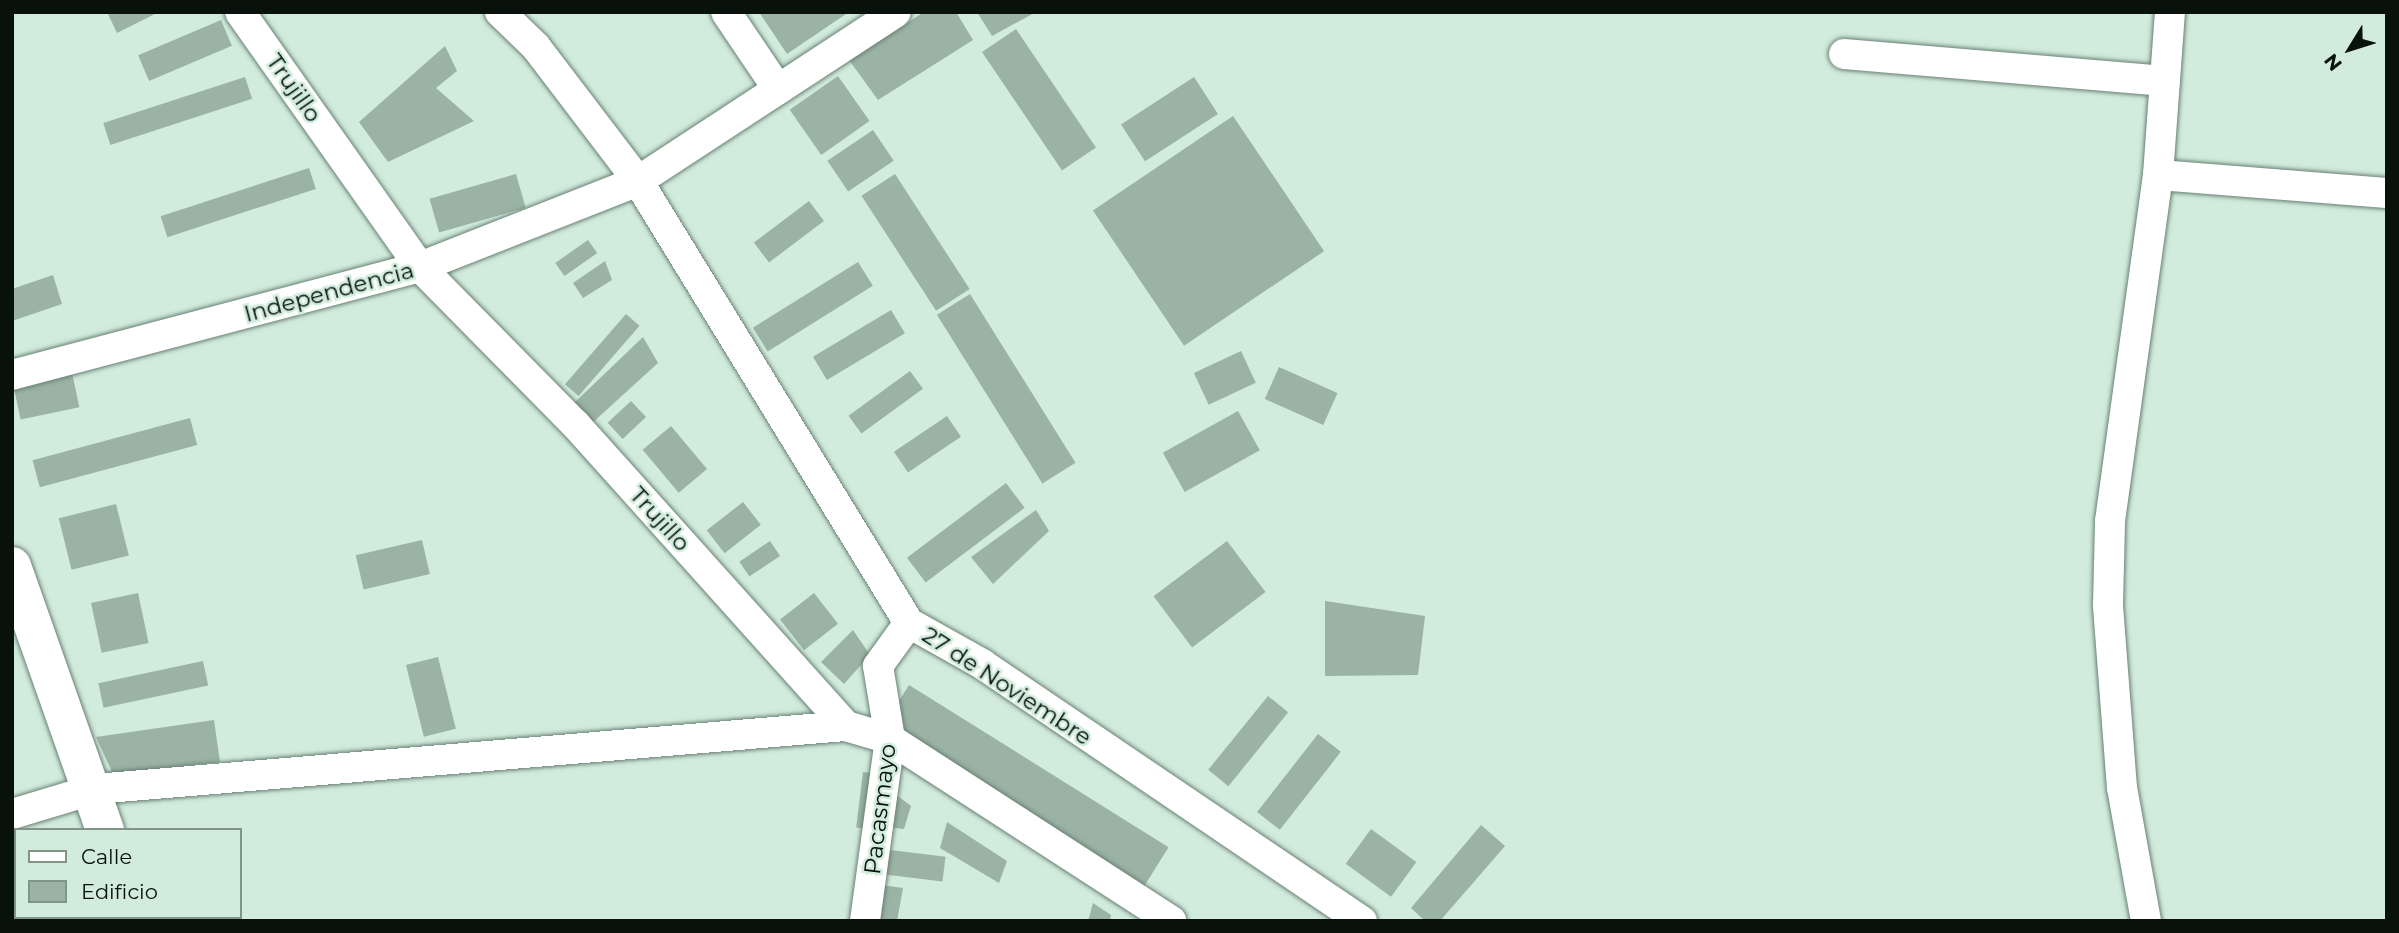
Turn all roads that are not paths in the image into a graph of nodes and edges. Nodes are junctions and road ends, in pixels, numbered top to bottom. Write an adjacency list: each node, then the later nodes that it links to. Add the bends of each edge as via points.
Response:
1 (240, 12): 12 (street, Trujillo)
2 (500, 12): 10 (street, 27 de Noviembre, via 536,47)
3 (726, 12): 8 (street)
4 (896, 12): 8 (street, Independencia)
5 (2171, 12): 7 (street)
6 (1844, 54): 7 (street)
7 (2165, 81): 9 (street)
8 (778, 89): 10 (street, Independencia)
9 (2158, 175): 11 (street); 24 (street, via 2110,521 2108,605 2122,788)
10 (638, 181): 12 (street, Independencia); 15 (street, 27 de Noviembre)
11 (2387, 193)
12 (420, 267): 13 (street, Independencia); 16 (street, Trujillo, via 575,424)
13 (12, 375)
14 (12, 566): 18 (main road)
15 (909, 623): 17 (street, Pacasmayo, via 878,666); 23 (street, 27 de Noviembre, via 982,664)
16 (846, 726): 17 (street); 18 (street)
17 (891, 739): 21 (street, Pacasmayo); 22 (street)
18 (95, 789): 19 (street); 20 (main road)
19 (12, 814)
20 (105, 828)
21 (865, 921)
22 (1171, 921)
23 (1362, 921)
24 (2146, 921)

